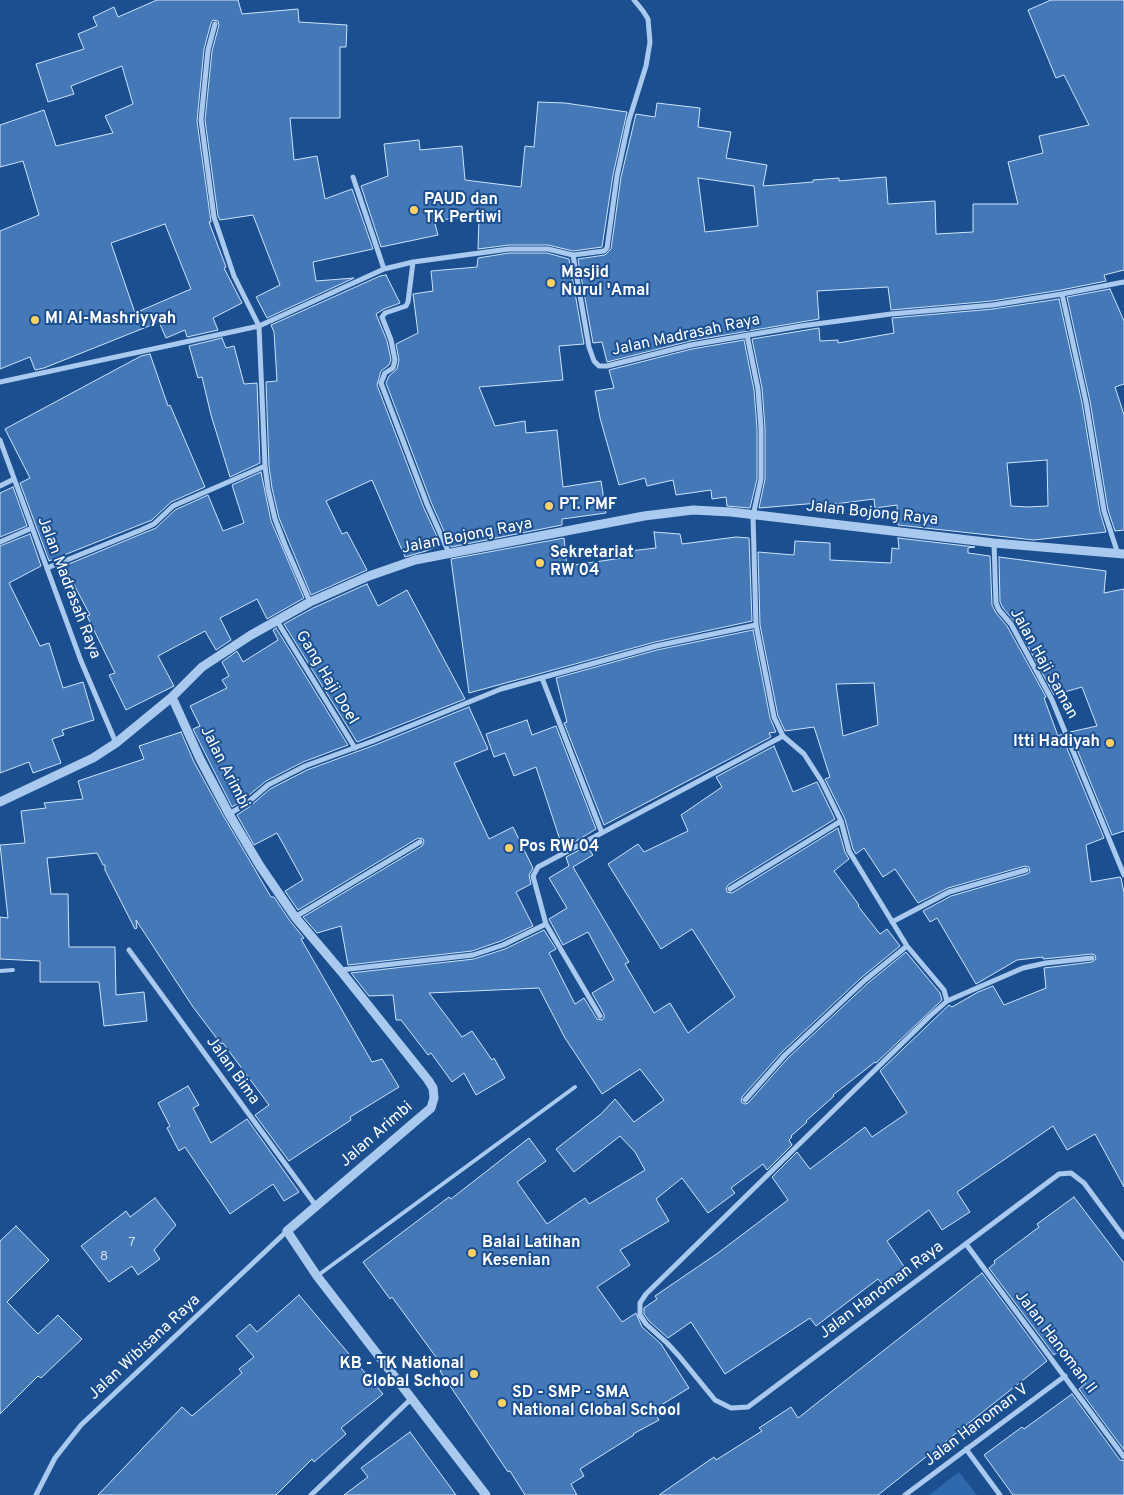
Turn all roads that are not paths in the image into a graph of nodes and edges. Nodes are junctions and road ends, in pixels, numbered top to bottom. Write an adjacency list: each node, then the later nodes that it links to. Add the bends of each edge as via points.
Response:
1 (634, 0): 4 (street, via 648,19 650,42 617,176 607,248)
2 (215, 24): 9 (street, via 208,50 201,120 214,217 234,276)
3 (353, 177): 6 (street)
4 (573, 255): 5 (street, via 548,249 509,249); 10 (street, Jalan Madrasah Raya, via 589,347 599,366)
5 (413, 262): 6 (street); 20 (street, via 406,306 383,315 395,360 393,368 385,373 381,382)
6 (384, 269): 9 (street)
7 (1124, 282): 8 (street, Jalan Madrasah Raya)
8 (1062, 294): 10 (street, Jalan Madrasah Raya); 21 (street, via 1086,402 1104,511)
9 (258, 326): 11 (street); 13 (street)
10 (747, 335): 16 (street, via 758,389 761,428 761,478)
11 (0, 382)
12 (0, 440): 14 (street, Jalan Madrasah Raya)
13 (265, 466): 22 (street, via 173,506 154,524); 23 (street, via 275,519)
14 (14, 479): 15 (street); 17 (street, Jalan Madrasah Raya)
15 (0, 486)
16 (753, 516): 19 (street, Jalan Bojong Raya); 20 (street, Jalan Bojong Raya, via 694,510 644,516); 25 (street)
17 (32, 528): 18 (street); 22 (street, Jalan Madrasah Raya)
18 (0, 542)
19 (994, 542): 21 (street, Jalan Bojong Raya); 37 (street, Jalan Haji Saman, via 996,603 1052,700)
20 (449, 553): 23 (street, Jalan Bojong Raya, via 415,560 369,576)
21 (1121, 554)
22 (47, 568): 29 (street, Jalan Madrasah Raya)
23 (310, 602): 24 (street, Jalan Bojong Raya)
24 (276, 620): 27 (street, Jalan Bojong Raya, via 202,667); 30 (street, Gang Haji Doel)
25 (756, 625): 26 (street, via 656,646); 28 (street, via 774,717)
26 (542, 678): 30 (street, via 501,689); 34 (street)
27 (172, 697): 29 (street, Jalan Bojong Raya); 32 (street, Jalan Arimbi)
28 (784, 736): 33 (street, via 804,754); 34 (street)
29 (116, 743): 31 (street, Jalan Bojong Raya)
30 (355, 748): 32 (street, via 281,777)
31 (0, 802)
32 (229, 814): 39 (street, Jalan Arimbi)
33 (841, 821): 38 (street); 40 (street, via 849,851)
34 (602, 833): 41 (street, via 538,867 533,876)
35 (420, 842): 39 (street)
36 (1026, 870): 40 (street, via 949,892)
37 (1124, 876)
38 (730, 889)
39 (295, 917): 46 (street, Jalan Arimbi)
40 (892, 922): 42 (street)
41 (546, 924): 46 (street, via 503,945 473,955); 49 (street)
42 (907, 946): 48 (street, via 944,990); 51 (street, via 865,980 785,1055)
43 (129, 950): 52 (street, Jalan Bima)
44 (1092, 958): 48 (street, via 1023,968)
45 (13, 970): 47 (lane)
46 (340, 970): 52 (street, Jalan Arimbi, via 428,1080 434,1098 430,1108)
47 (0, 971)
48 (947, 1001): 55 (street, Jalan Hanoman Raya, via 646,1294 640,1303 640,1315 715,1400 731,1408 748,1407)
49 (600, 1016)
50 (575, 1087): 56 (lane)
51 (745, 1100)
52 (316, 1206): 53 (street, Jalan Arimbi)
53 (287, 1232): 56 (street); 61 (street, Jalan Wibisana Raya, via 82,1425 55,1458)
54 (1124, 1237): 55 (street, Jalan Hanoman Raya, via 1084,1183 1071,1174 1059,1174)
55 (966, 1244): 57 (street, Jalan Hanoman II)
56 (317, 1276): 58 (street)
57 (1064, 1376): 59 (street, Jalan Hanoman V); 60 (street, Jalan Hanoman II)
58 (411, 1399): 62 (street); 63 (street)
59 (966, 1449): 64 (street, Jalan Hanoman V); 65 (street)
60 (1124, 1456)
61 (36, 1495)
62 (310, 1495)
63 (486, 1495)
64 (905, 1495)
65 (1000, 1495)

